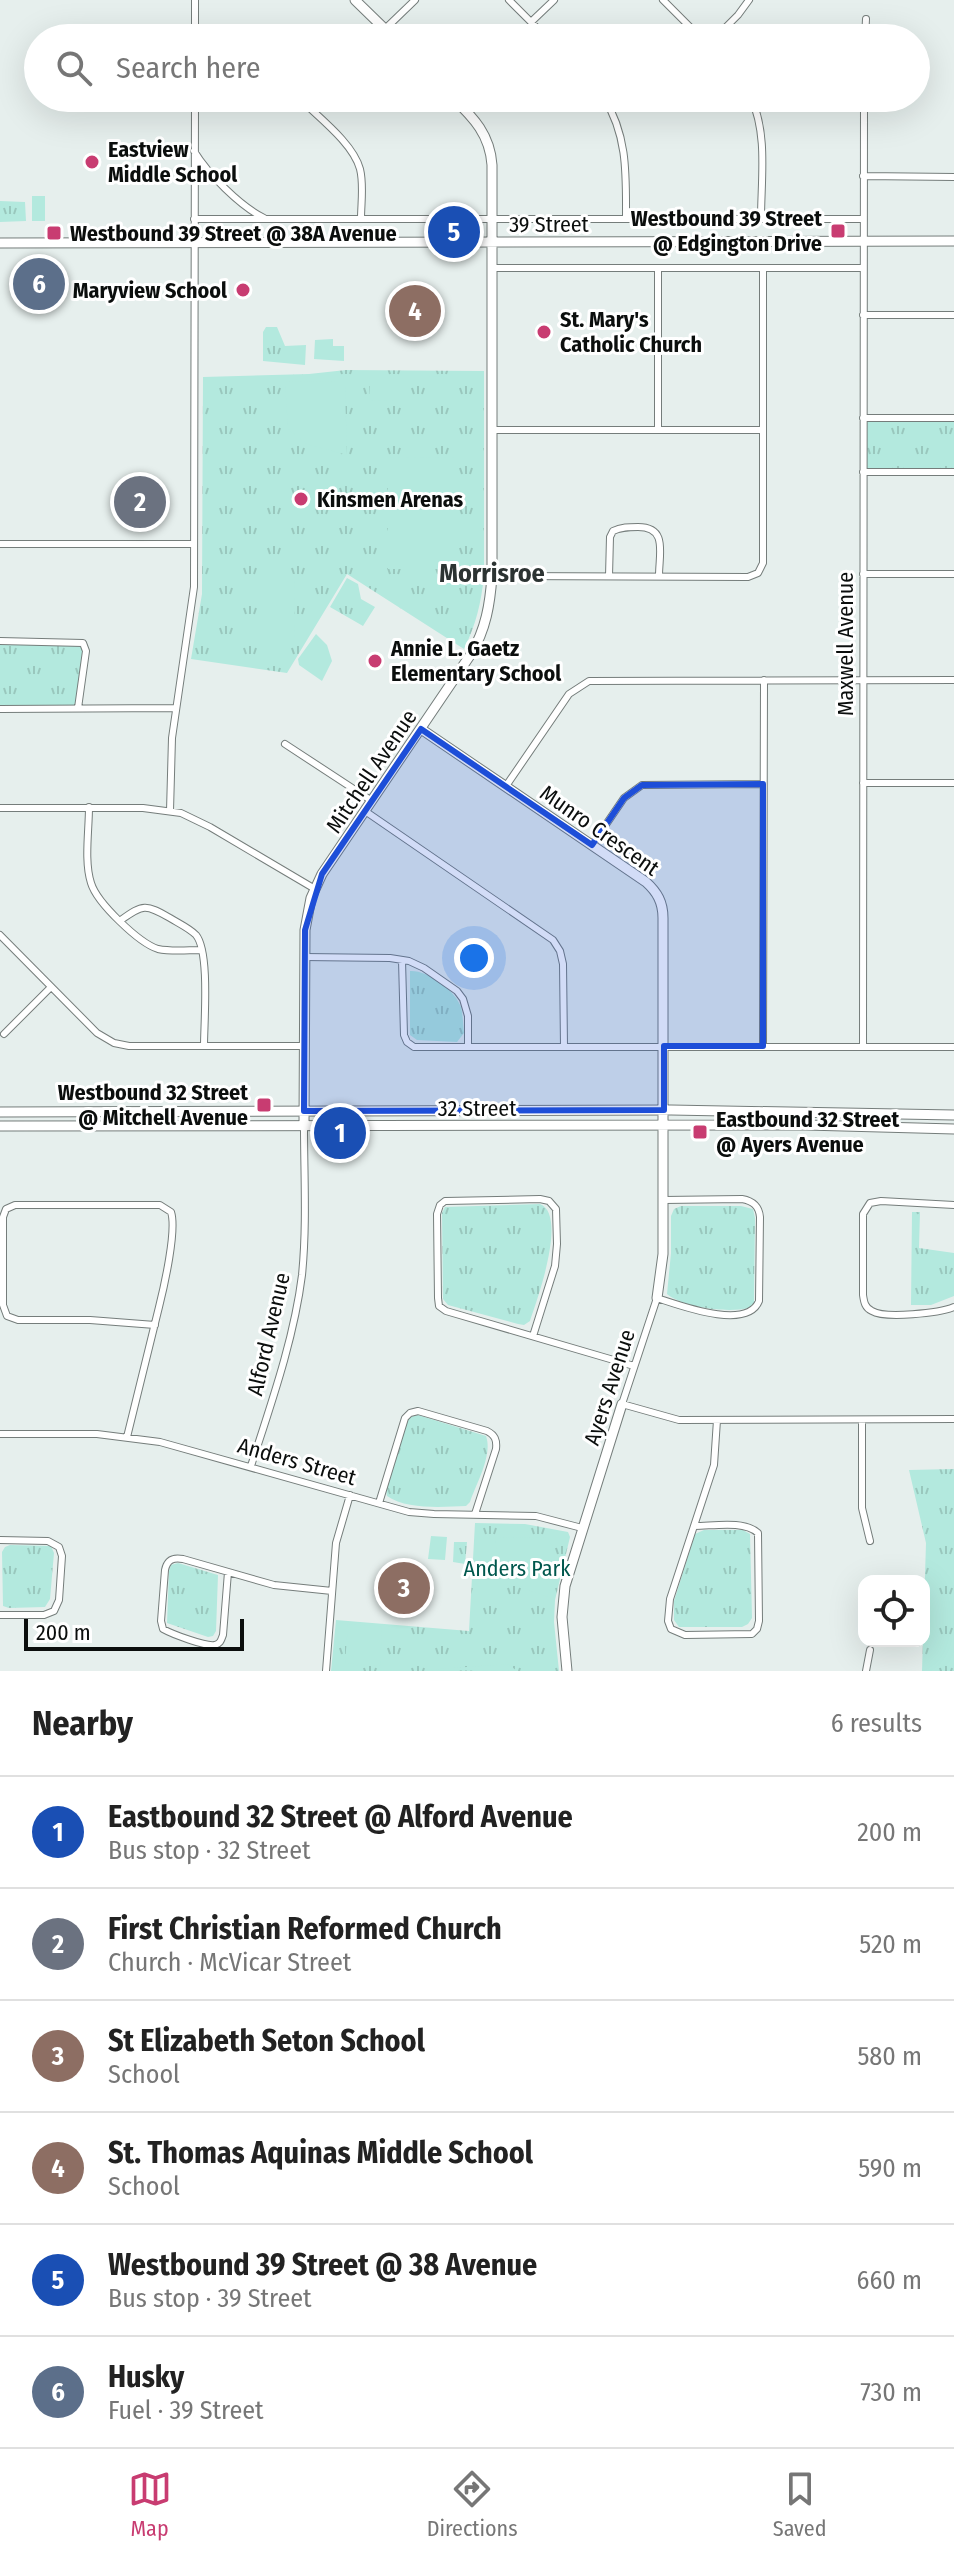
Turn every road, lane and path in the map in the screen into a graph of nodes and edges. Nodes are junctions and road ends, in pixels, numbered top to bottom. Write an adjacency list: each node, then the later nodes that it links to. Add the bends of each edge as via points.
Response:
1 (195, 0): 10 (street)
2 (355, 0): 11 (street)
3 (415, 0): 12 (street)
4 (509, 0): 9 (street)
5 (554, 0): 9 (street)
6 (663, 0): 13 (street)
7 (749, 0): 14 (street)
8 (866, 19): 15 (street)
9 (531, 22)
10 (195, 24)
11 (380, 24)
12 (390, 24)
13 (687, 24)
14 (729, 24)
15 (866, 24)
16 (195, 112): 22 (street)
17 (313, 112): 27 (street, via 356,159)
18 (466, 112): 28 (street, Mitchell Avenue, via 487,140)
19 (611, 112): 29 (street, via 625,151)
20 (756, 112): 30 (street)
21 (864, 112): 23 (street, Maxwell Avenue)
22 (194, 151): 25 (street); 26 (street, via 246,207)
23 (863, 176): 24 (street); 31 (street, Maxwell Avenue)
24 (954, 177)
25 (194, 219): 26 (street, 39 Street); 33 (street)
26 (267, 219): 27 (street, 39 Street)
27 (361, 219): 28 (street, 39 Street)
28 (492, 219): 29 (street, 39 Street); 34 (street, Mitchell Avenue)
29 (626, 219): 30 (street, 39 Street)
30 (761, 219): 31 (street, 39 Street)
31 (863, 219): 35 (street, Maxwell Avenue)
32 (954, 241): 35 (street, 39 Street)
33 (194, 242): 34 (street, 39 Street); 36 (street, 39 Street); 51 (street)
34 (492, 242): 35 (street, 39 Street); 37 (street, Mitchell Avenue)
35 (863, 242): 40 (street, Maxwell Avenue)
36 (0, 243)
37 (492, 268): 38 (street, 39 Street); 45 (street, Mitchell Avenue)
38 (658, 268): 39 (street, 39 Street); 46 (street)
39 (763, 268): 40 (street, 39 Street); 47 (street)
40 (863, 268): 41 (street, Maxwell Avenue)
41 (863, 315): 42 (street); 43 (street, Maxwell Avenue)
42 (954, 315)
43 (863, 418): 44 (street); 48 (street, Maxwell Avenue)
44 (954, 418)
45 (491, 430): 46 (street); 54 (street, Mitchell Avenue)
46 (658, 430): 47 (street)
47 (763, 430): 56 (street, via 763,563 758,573)
48 (863, 472): 49 (street); 52 (street, Maxwell Avenue)
49 (954, 472)
50 (0, 544): 51 (street)
51 (194, 544): 62 (street, via 193,598)
52 (863, 574): 53 (street); 59 (street, Maxwell Avenue)
53 (954, 574)
54 (492, 576): 55 (street); 64 (street, Mitchell Avenue, via 480,638)
55 (609, 576): 56 (street); 56 (street, via 611,533 633,527 658,534)
56 (659, 576)
57 (0, 641): 61 (street, via 83,643)
58 (764, 680): 59 (street); 68 (street); 69 (street, via 583,684 569,694)
59 (863, 680): 60 (street); 66 (street, Maxwell Avenue)
60 (954, 680)
61 (78, 708): 62 (street); 63 (street)
62 (176, 708): 73 (street)
63 (0, 709)
64 (421, 729): 69 (street, Munro Crescent); 70 (street, Mitchell Avenue)
65 (285, 744): 70 (street)
66 (863, 783): 67 (street); 90 (street, Maxwell Avenue)
67 (954, 783)
68 (763, 784): 75 (street, via 642,785 624,798); 88 (street)
69 (506, 786): 75 (street, Munro Crescent)
70 (372, 801): 74 (street, Mitchell Avenue)
71 (89, 807): 72 (street); 73 (street); 77 (street, via 90,879 99,899)
72 (0, 808)
73 (170, 811): 76 (street, via 202,823)
74 (365, 811): 76 (street, Mitchell Avenue); 86 (street, via 553,940 563,964)
75 (592, 845): 87 (street, Munro Crescent, via 652,887 661,903)
76 (315, 889): 80 (street, Mitchell Avenue, via 306,919)
77 (121, 920): 79 (street, via 150,946); 79 (street, via 137,908 153,908 193,933)
78 (0, 935): 82 (street)
79 (202, 950): 84 (street)
80 (304, 957): 81 (street); 85 (street, Mitchell Avenue)
81 (402, 960): 89 (street, via 424,968 460,995 468,1016); 89 (street, via 407,1042)
82 (51, 987): 83 (street); 84 (street, via 109,1042)
83 (4, 1034)
84 (204, 1046): 85 (street)
85 (304, 1046): 93 (street, Mitchell Avenue)
86 (564, 1046): 87 (street); 89 (street)
87 (664, 1046): 88 (street); 92 (street, Munro Crescent)
88 (763, 1046): 90 (street)
89 (468, 1047)
90 (863, 1047): 91 (street)
91 (954, 1047)
92 (664, 1110): 93 (street, 32 Street); 95 (street, 32 Street); 98 (street, Ayers Avenue)
93 (304, 1111): 94 (street, 32 Street); 97 (street, Alford Avenue)
94 (0, 1112)
95 (954, 1115)
96 (0, 1126): 97 (street, 32 Street)
97 (304, 1126): 98 (street, 32 Street); 113 (street, Alford Avenue, via 300,1285)
98 (664, 1126): 99 (street, 32 Street); 100 (street, Ayers Avenue)
99 (954, 1129)
100 (664, 1200): 102 (street, Ayers Avenue); 102 (street, via 742,1199 757,1207 759,1301 750,1313 715,1314)
101 (954, 1205): 103 (street, via 870,1203 863,1214 863,1295 875,1313 933,1313)
102 (657, 1298): 106 (street, Ayers Avenue)
103 (954, 1307)
104 (155, 1325): 104 (street, via 173,1224 167,1207 6,1209 7,1316); 112 (street)
105 (533, 1336): 105 (street, via 556,1258 555,1205 540,1199 445,1201 437,1214 439,1306); 106 (street)
106 (634, 1366): 107 (street, Ayers Avenue)
107 (622, 1404): 109 (street, via 669,1418); 118 (street, Ayers Avenue)
108 (954, 1419): 110 (street)
109 (717, 1420): 110 (street); 117 (street, via 714,1465)
110 (862, 1420): 120 (street, via 862,1504)
111 (0, 1434): 112 (street, Anders Street)
112 (127, 1437): 113 (street, Anders Street)
113 (251, 1466): 114 (street, Anders Street)
114 (350, 1495): 115 (street, Anders Street); 122 (street, via 336,1543)
115 (379, 1503): 116 (street, Anders Street, via 417,1513); 116 (street, via 405,1418 418,1411 494,1435 496,1449)
116 (475, 1514): 118 (street, Anders Street, via 536,1516)
117 (695, 1526): 117 (street, via 669,1605 671,1629 685,1635 752,1634 759,1621 758,1533 744,1526)
118 (582, 1528): 126 (street, Ayers Avenue, via 563,1595)
119 (0, 1540): 123 (street, via 52,1541 62,1556 54,1611)
120 (870, 1541)
121 (228, 1572): 121 (street, via 170,1560 162,1627 206,1644 220,1641); 122 (street, via 278,1586)
122 (332, 1591): 125 (street)
123 (0, 1615)
124 (870, 1650): 127 (street)
125 (326, 1671)
126 (567, 1671)
127 (866, 1671)

